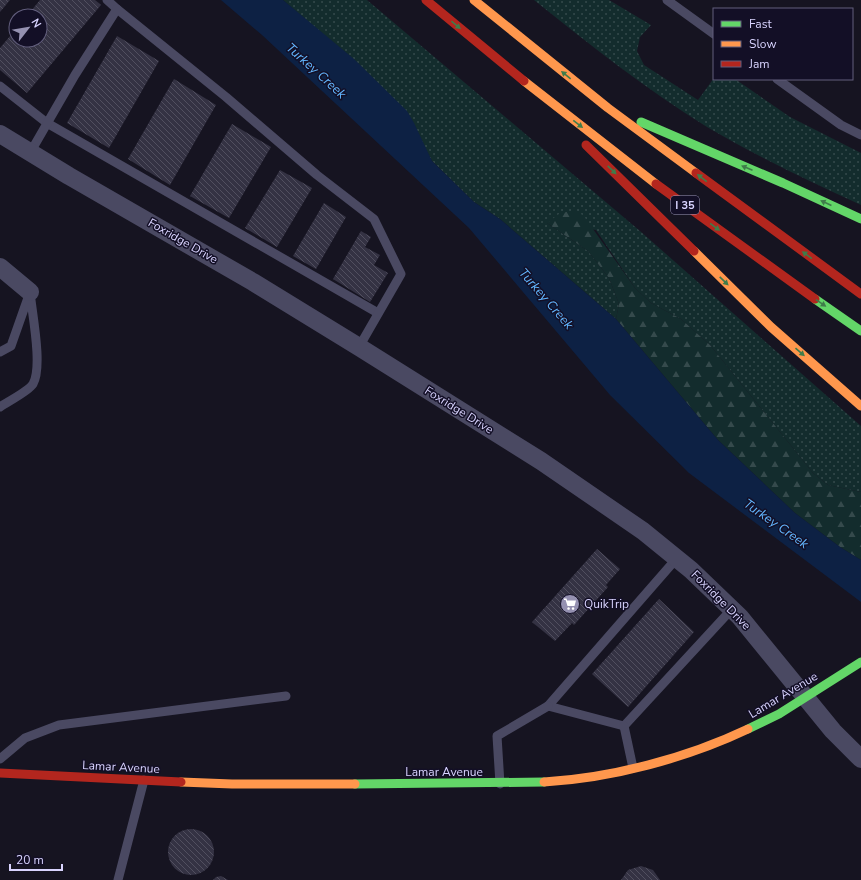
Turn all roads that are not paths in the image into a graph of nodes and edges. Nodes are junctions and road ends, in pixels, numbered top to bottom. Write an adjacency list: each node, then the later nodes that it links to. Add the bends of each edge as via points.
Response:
1 (107, 0): 5 (lane)
2 (426, 0): 7 (main road, I 35, one-way to 7)
3 (474, 0): 10 (main road, I 35, one-way to 3)
4 (667, 0): 6 (lane)
5 (117, 9): 11 (lane); 21 (lane, via 374,219 401,274)
6 (713, 33)
7 (514, 74): 12 (main road); 22 (main road, I 35, one-way to 22, via 662,188 798,288)
8 (778, 80): 14 (lane, via 841,125)
9 (0, 86): 11 (lane)
10 (608, 108): 17 (main road, one-way to 10); 20 (main road, I 35, one-way to 10)
11 (47, 123): 16 (lane); 21 (lane)
12 (570, 129)
13 (0, 134): 16 (street, Foxridge Drive)
14 (861, 135)
15 (581, 140): 25 (main road, one-way to 25, via 771,327)
16 (30, 152): 23 (street, Foxridge Drive, via 253,282)
17 (861, 219)
18 (0, 267): 19 (street)
19 (30, 292): 24 (lane, via 11,346); 26 (lane, via 36,374 33,385)
20 (861, 294)
21 (378, 313): 23 (lane)
22 (861, 330)
23 (358, 347): 27 (street, Foxridge Drive, via 541,461 643,531)
24 (0, 352)
25 (861, 406)
26 (0, 407)
27 (677, 558): 28 (street, Foxridge Drive); 32 (lane)
28 (731, 610): 31 (street, Foxridge Drive, via 756,636); 33 (lane)
29 (861, 662): 31 (main road, Lamar Avenue)
30 (286, 696): 35 (lane, via 59,725 25,738)
31 (804, 696): 34 (street, Foxridge Drive); 36 (main road, Lamar Avenue, via 772,718 730,738 672,759)
32 (548, 706): 33 (lane); 39 (lane, via 497,736)
33 (624, 726): 36 (lane)
34 (861, 759)
35 (0, 760)
36 (633, 768): 39 (main road, Lamar Avenue, via 572,780)
37 (0, 773): 38 (main road, Lamar Avenue)
38 (144, 780): 39 (main road, Lamar Avenue, via 232,784); 40 (lane)
39 (500, 784)
40 (118, 880)

